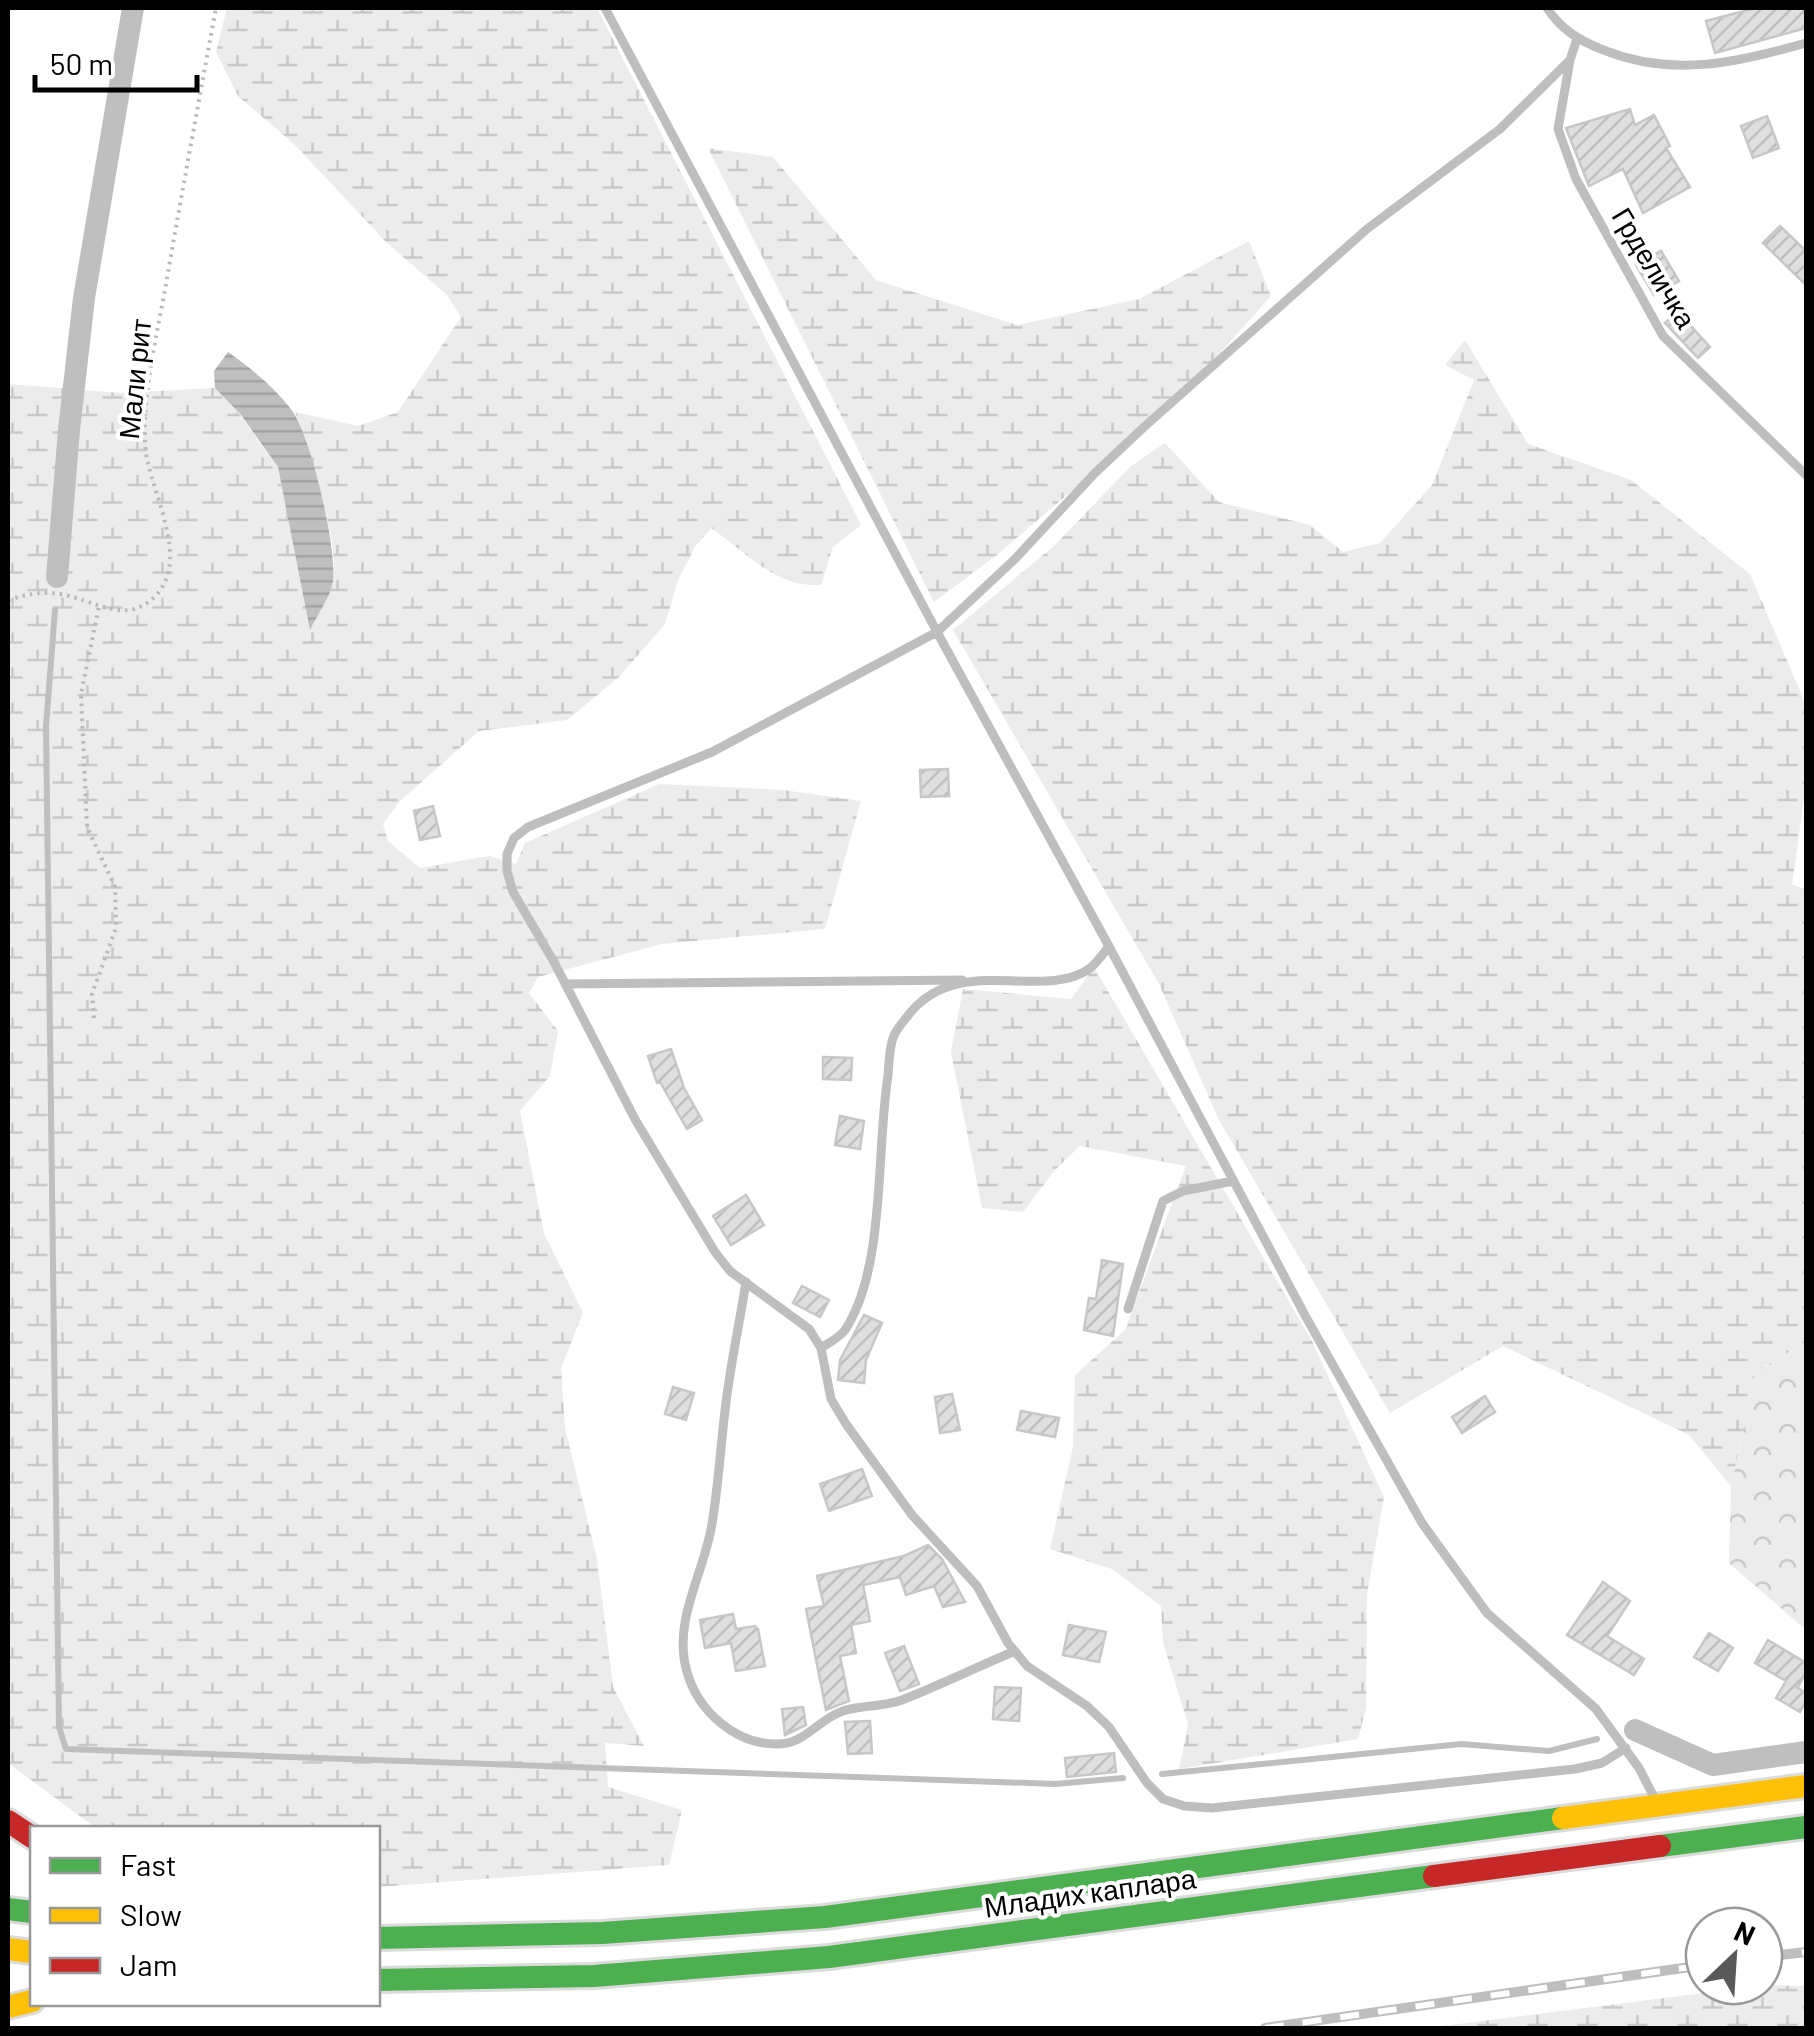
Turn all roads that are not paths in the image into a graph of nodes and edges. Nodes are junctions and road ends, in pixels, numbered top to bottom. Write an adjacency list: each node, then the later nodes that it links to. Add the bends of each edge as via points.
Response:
1 (605, 8): 7 (lane)
2 (1547, 8): 3 (lane)
3 (1577, 40): 4 (lane, via 1660,66 1712,65); 5 (lane, Грделичка)
4 (1806, 43)
5 (1570, 60): 6 (lane, Грделичка, via 1558,129 1576,179 1663,336); 7 (lane, via 1500,129 1367,229 1144,427)
6 (1806, 475)
7 (937, 632): 8 (lane); 10 (lane, via 712,752 514,838 506,870 513,892)
8 (1109, 946): 9 (lane, via 1078,974); 11 (lane)
9 (971, 980): 10 (lane); 14 (lane, via 915,1008 892,1038 870,1259 844,1332)
10 (565, 984): 12 (lane, via 687,1210 722,1262)
11 (1233, 1180): 13 (lane, via 1163,1201); 16 (lane, via 1440,1550 1486,1613 1596,1709)
12 (746, 1282): 14 (lane, via 798,1320); 15 (lane, via 712,1524 682,1640 700,1701 720,1724 778,1745 807,1736 829,1716 899,1701)
13 (1128, 1309)
14 (821, 1348): 15 (lane, via 830,1399 912,1516 977,1586)
15 (1015, 1652): 16 (lane, via 1109,1727 1147,1784 1184,1806 1576,1769)
16 (1626, 1748): 18 (lane)
17 (1806, 1786): 22 (highway, Младих каплара, via 825,1916 676,1931)
18 (1654, 1797)
19 (8, 1821): 21 (highway)
20 (1806, 1827): 23 (highway, Младих каплара, via 829,1958 611,1976)
21 (30, 1836)
22 (380, 1934)
23 (380, 1980)

